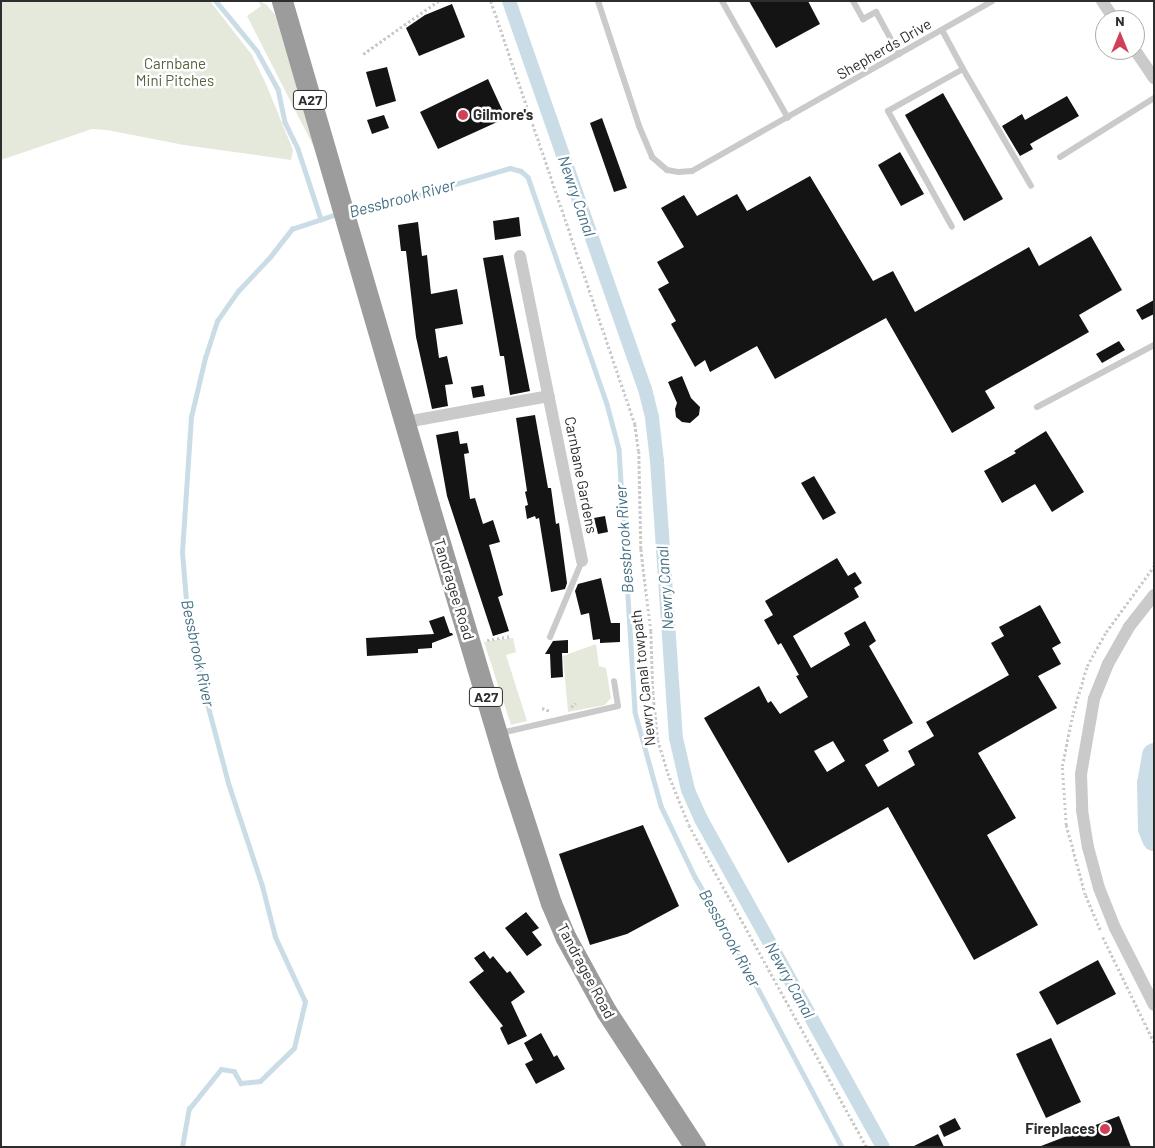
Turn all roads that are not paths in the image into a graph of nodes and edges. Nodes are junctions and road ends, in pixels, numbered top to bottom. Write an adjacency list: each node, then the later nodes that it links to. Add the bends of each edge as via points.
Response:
1 (282, 1): 20 (highway, Tandragee Road / A27)
2 (598, 1): 12 (lane, Shepherds Drive, via 642,134 652,157 667,170 692,171)
3 (722, 1): 12 (lane)
4 (853, 1): 7 (lane, via 862,19 876,12)
5 (992, 1): 6 (lane, Shepherds Drive)
6 (942, 30): 7 (lane, Shepherds Drive); 9 (lane)
7 (899, 54): 12 (lane, Shepherds Drive)
8 (1142, 60): 10 (street)
9 (963, 69): 14 (lane); 15 (lane, via 888,111)
10 (1154, 78)
11 (1154, 98): 13 (lane)
12 (788, 118)
13 (1060, 157)
14 (1032, 186)
15 (952, 227)
16 (520, 256): 18 (street, Carnbane Gardens)
17 (1154, 344): 19 (lane)
18 (549, 396): 20 (street); 21 (street, Carnbane Gardens)
19 (1037, 406)
20 (406, 422): 25 (highway, Tandragee Road / A27)
21 (582, 560): 23 (lane)
22 (1154, 596): 26 (street, via 1130,627 1108,664 1094,700 1081,774 1082,810 1099,888 1115,928)
23 (550, 637)
24 (614, 681): 25 (lane, via 618,706)
25 (497, 734): 27 (highway, Tandragee Road / A27, via 537,861 566,938 613,1022)
26 (1154, 1005)
27 (695, 1147)

